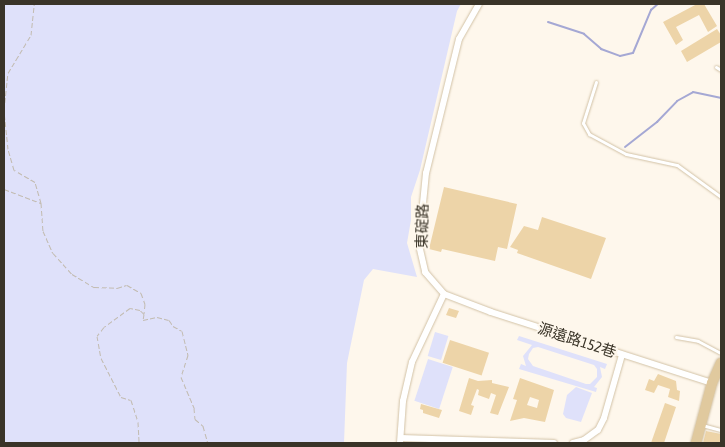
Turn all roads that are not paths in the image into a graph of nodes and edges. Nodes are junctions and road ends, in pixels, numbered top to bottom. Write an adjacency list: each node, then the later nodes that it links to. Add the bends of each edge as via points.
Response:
1 (479, 4): 6 (street, 東碇路, via 459,39 426,173 419,244 425,272)
2 (716, 67): 3 (lane)
3 (721, 70)
4 (596, 82): 5 (lane, via 583,123 589,134 626,154 677,165)
5 (721, 198)
6 (444, 294): 9 (street, 源遠路152巷); 14 (street, via 412,362 403,402)
7 (676, 337): 8 (lane, via 698,341)
8 (721, 353): 11 (main road)
9 (622, 355): 11 (street, 源遠路152巷); 16 (street, via 604,418 598,430)
10 (721, 363): 11 (main road)
11 (712, 383): 12 (main road)
12 (701, 425): 13 (lane); 19 (main road)
13 (721, 430)
14 (400, 441): 15 (street)
15 (487, 442): 17 (street)
16 (584, 442): 18 (street)
17 (554, 443)
18 (573, 443)
19 (696, 443)

